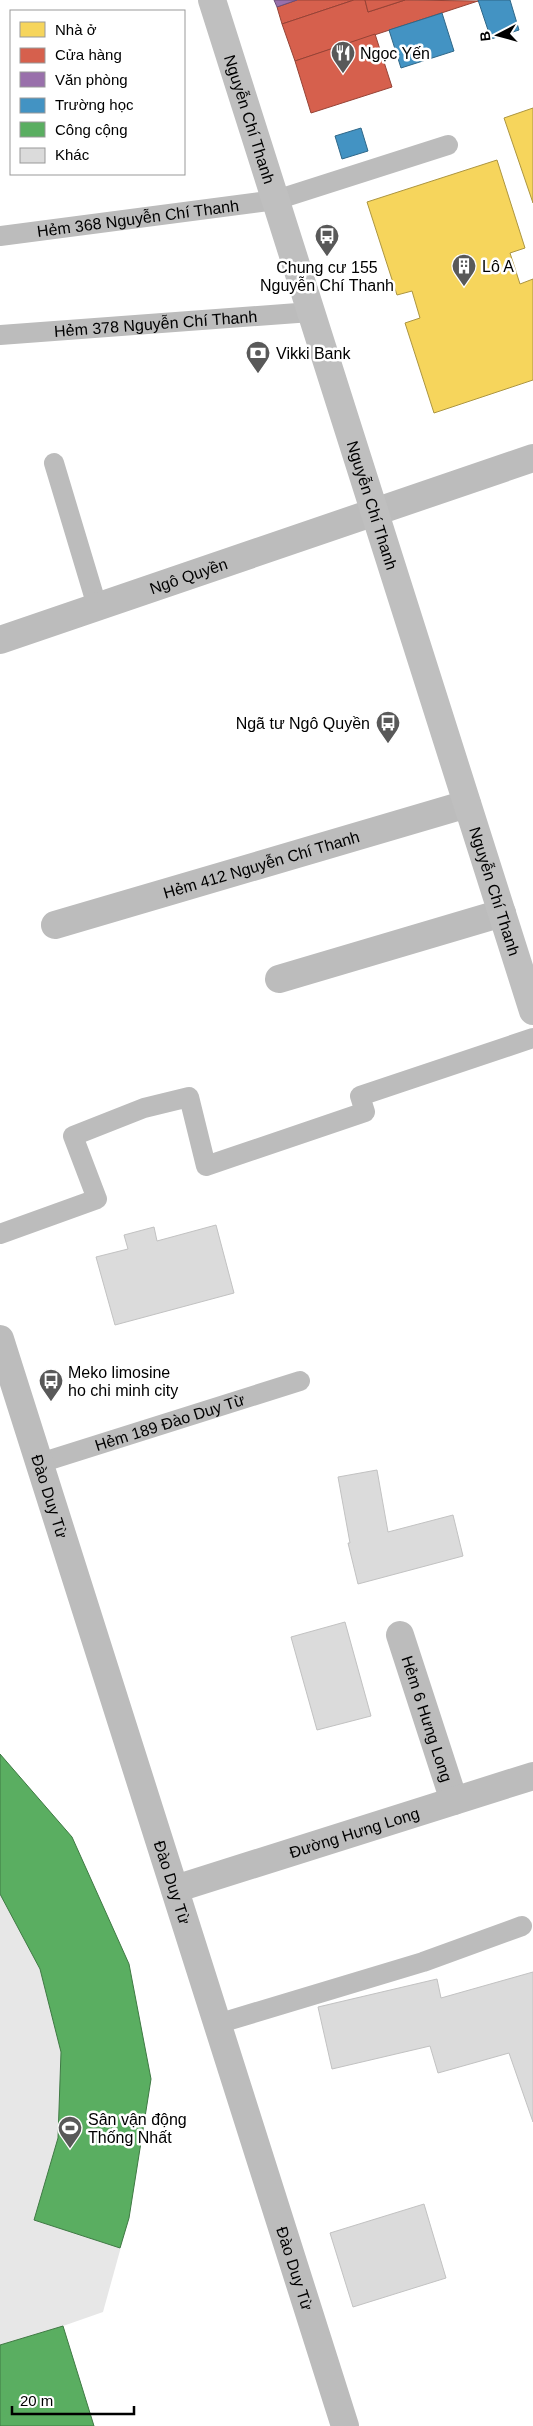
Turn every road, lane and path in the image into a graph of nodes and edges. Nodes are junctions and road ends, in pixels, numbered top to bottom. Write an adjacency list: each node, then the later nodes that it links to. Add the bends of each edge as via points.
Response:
1 (212, 0): 3 (main road, Nguyễn Chí Thanh)
2 (448, 145): 3 (lane, Hẻm 368 Nguyễn Chí Thanh)
3 (276, 200): 4 (lane, Hẻm 368 Nguyễn Chí Thanh); 5 (main road, Nguyễn Chí Thanh)
4 (0, 236)
5 (311, 312): 6 (lane, Hẻm 378 Nguyễn Chí Thanh); 9 (main road, Nguyễn Chí Thanh)
6 (0, 335)
7 (533, 458): 9 (street, Ngô Quyền)
8 (54, 463): 10 (lane)
9 (376, 512): 10 (street, Ngô Quyền); 12 (main road, Nguyễn Chí Thanh)
10 (97, 606): 11 (street, Ngô Quyền)
11 (0, 640)
12 (467, 804): 13 (main road, Nguyễn Chí Thanh); 14 (street, Hẻm 412 Nguyễn Chí Thanh)
13 (502, 912): 15 (street); 16 (main road, Nguyễn Chí Thanh)
14 (55, 925)
15 (279, 978)
16 (533, 1011)
17 (533, 1038): 18 (lane, via 360,1096 365,1112 206,1166 189,1097 144,1108 73,1136 97,1200)
18 (0, 1234)
19 (0, 1339): 21 (street, Đào Duy Từ)
20 (300, 1381): 21 (lane, Hẻm 189 Đào Duy Từ)
21 (40, 1463): 25 (street, Đào Duy Từ)
22 (400, 1635): 24 (street, Hẻm 6 Hưng Long)
23 (533, 1776): 24 (street, Đường Hưng Long)
24 (454, 1801): 25 (street, Đường Hưng Long)
25 (175, 1889): 27 (street, Đào Duy Từ)
26 (522, 1926): 27 (lane, via 423,1962)
27 (217, 2024): 28 (street, Đào Duy Từ)
28 (345, 2426)

